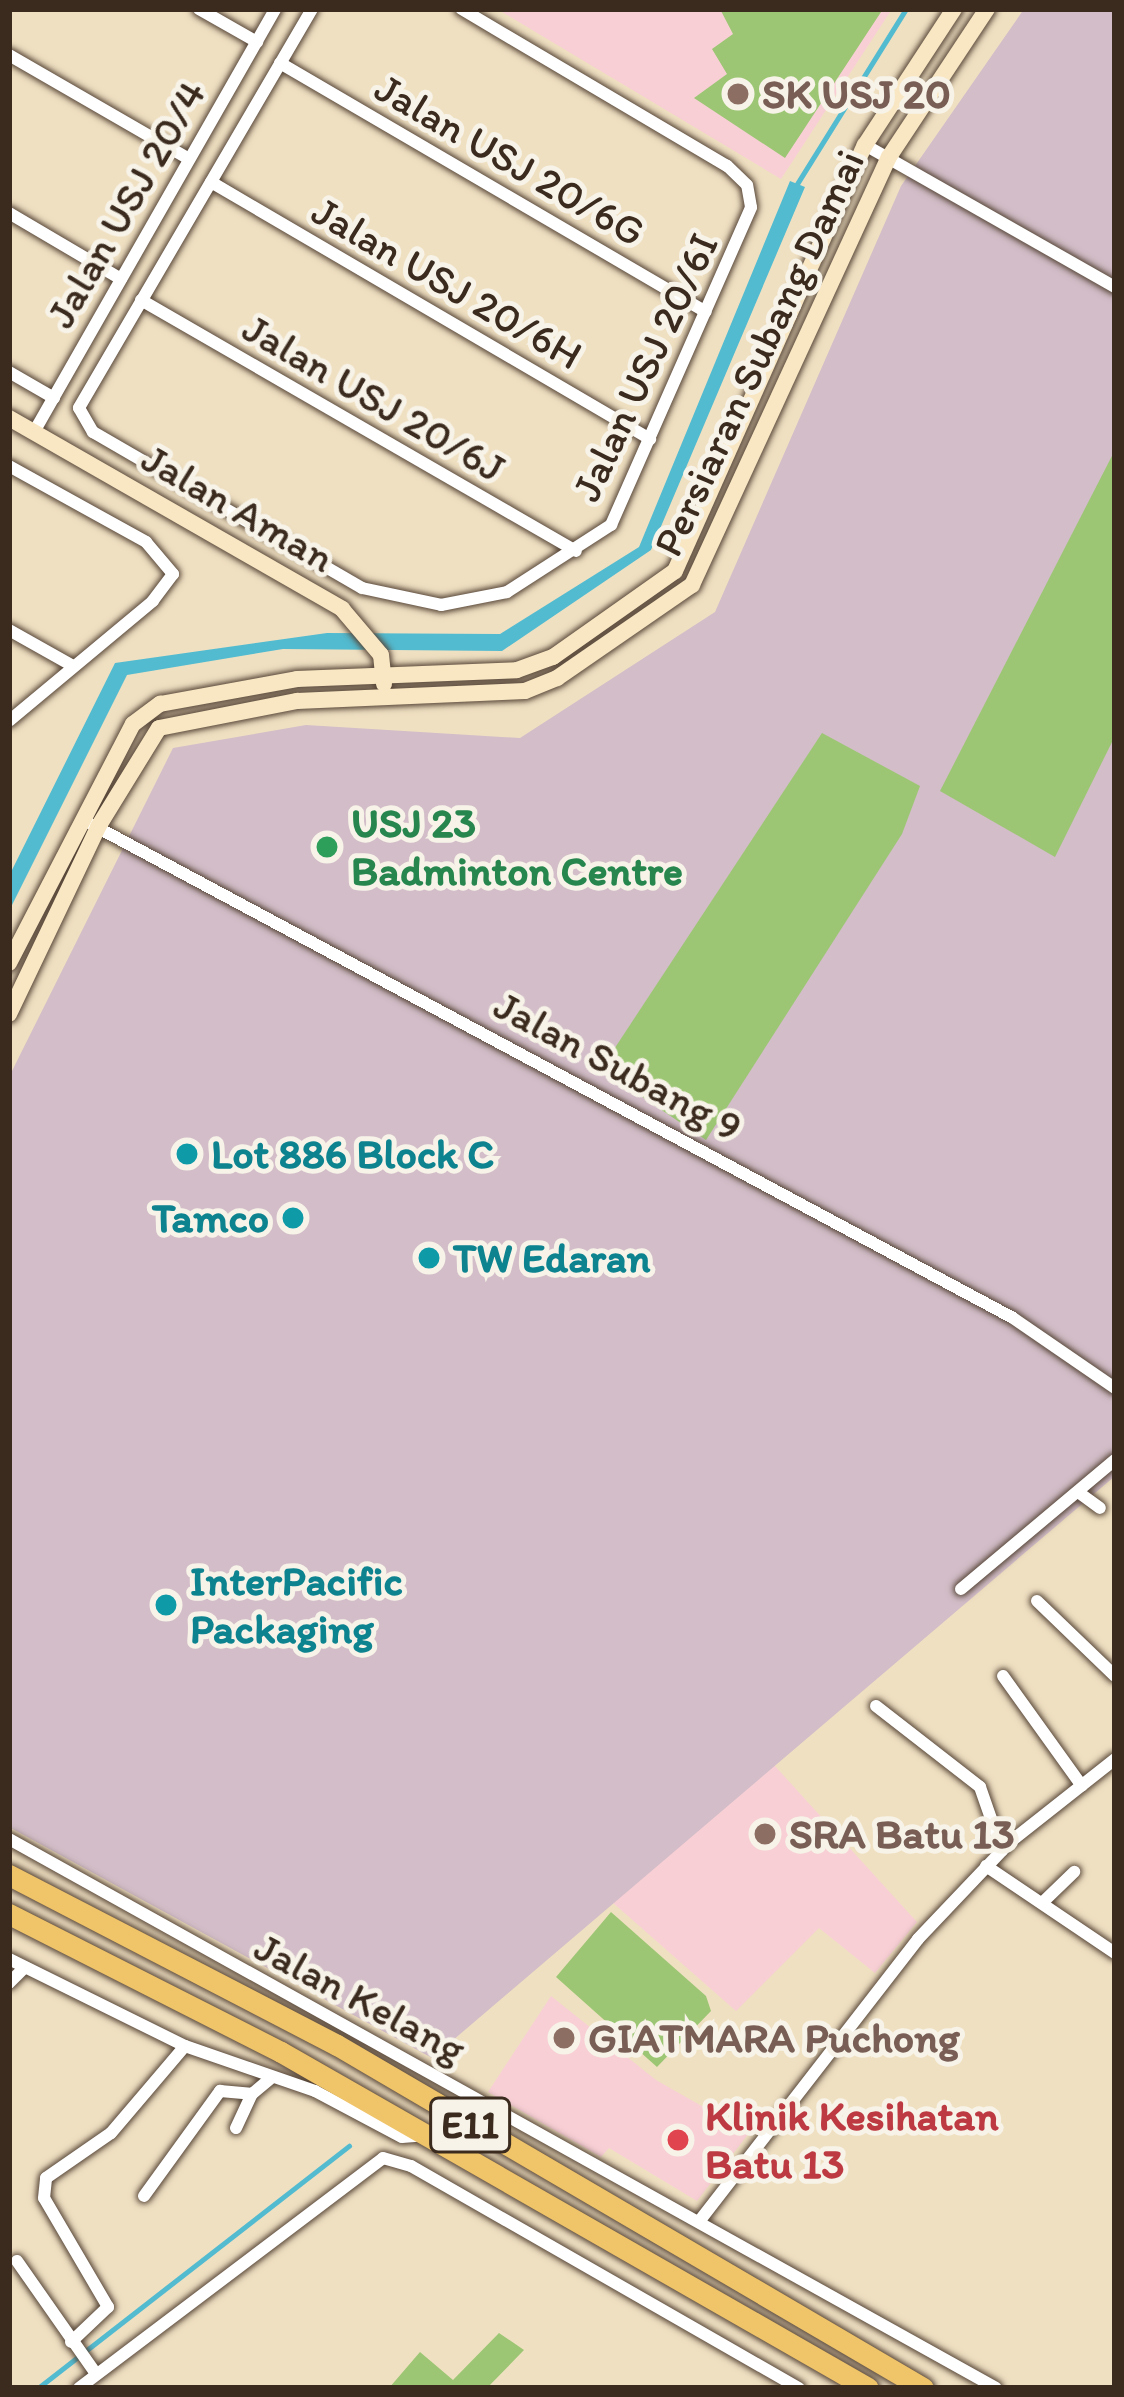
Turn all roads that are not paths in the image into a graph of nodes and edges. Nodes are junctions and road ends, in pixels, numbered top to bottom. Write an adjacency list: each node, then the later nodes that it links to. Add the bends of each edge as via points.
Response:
1 (199, 9): 7 (street)
2 (275, 9): 7 (street, Jalan USJ 20/4)
3 (312, 9): 9 (street)
4 (461, 9): 18 (street, Jalan USJ 20/6I, via 738,175 751,207)
5 (954, 9): 10 (street, Persiaran Subang Damai)
6 (987, 9): 11 (street, Persiaran Subang Damai)
7 (257, 42): 12 (street, Jalan USJ 20/4)
8 (9, 55): 12 (street)
9 (280, 64): 13 (street); 18 (street, Jalan USJ 20/6G)
10 (866, 145): 11 (street); 28 (street, Persiaran Subang Damai, via 675,571 553,656 517,670)
11 (889, 157): 16 (street); 29 (street, Persiaran Subang Damai, via 692,585 525,691)
12 (189, 159): 15 (street, Jalan USJ 20/4)
13 (211, 182): 17 (street); 23 (street, Jalan USJ 20/6H)
14 (9, 213): 15 (street)
15 (121, 279): 20 (street, Jalan USJ 20/4)
16 (1115, 287)
17 (141, 300): 25 (street, Jalan USJ 20/6J); 25 (street, Jalan USJ 20/6I, via 79,408 93,431 362,588 415,603 490,598)
18 (706, 312): 23 (street, Jalan USJ 20/6I)
19 (9, 372): 20 (street)
20 (53, 398): 22 (street, Jalan USJ 20/4)
21 (9, 418): 22 (street, Jalan Aman)
22 (34, 432): 28 (street, Jalan Aman, via 353,618)
23 (650, 439): 25 (street, Jalan USJ 20/6I, via 621,512)
24 (9, 466): 27 (street, via 146,542 172,569 153,601)
25 (576, 551)
26 (9, 630): 27 (street)
27 (73, 666): 30 (street)
28 (384, 672): 29 (street); 31 (street, Persiaran Subang Damai, via 160,704 133,724)
29 (383, 697): 32 (street, Persiaran Subang Damai, via 175,719 146,740)
30 (9, 721)
31 (79, 818): 32 (street, Jalan Subang 9); 33 (street, Persiaran Subang Damai)
32 (98, 827): 34 (street, Persiaran Subang Damai); 35 (street, Jalan Subang 9, via 1013,1318)
33 (9, 963)
34 (9, 1014)
35 (1115, 1388)
36 (1115, 1460): 37 (street)
37 (1078, 1492): 38 (street); 39 (street)
38 (1100, 1508)
39 (961, 1589)
40 (1037, 1601): 42 (street)
41 (1003, 1676): 45 (street)
42 (1115, 1676)
43 (876, 1706): 47 (street, via 980,1787)
44 (1115, 1759): 45 (street)
45 (1082, 1786): 47 (street)
46 (9, 1839): 63 (street, Jalan Kelang)
47 (1002, 1850): 48 (street)
48 (986, 1866): 51 (street); 63 (street, via 918,1939)
49 (1074, 1873): 51 (street)
50 (9, 1875): 70 (highway, E11, via 337,2045)
51 (1042, 1904): 53 (street)
52 (9, 1914): 61 (highway, E11)
53 (1115, 1953)
54 (9, 1958): 55 (street)
55 (23, 1968): 56 (street); 57 (street)
56 (9, 1983)
57 (185, 2046): 58 (street); 65 (street, via 111,2133 46,2178 44,2198 108,2307)
58 (271, 2078): 59 (street); 61 (street, via 315,2091 403,2137)
59 (252, 2094): 60 (street); 62 (street, via 220,2092)
60 (236, 2128)
61 (428, 2135): 69 (highway, E11, via 711,2305)
62 (144, 2197)
63 (701, 2218): 71 (street, Jalan Kelang)
64 (17, 2261): 65 (street)
65 (74, 2345): 66 (street)
66 (92, 2369): 67 (street); 68 (street, via 363,2168 394,2158)
67 (79, 2388)
68 (800, 2388)
69 (868, 2388)
70 (923, 2388)
71 (996, 2388)

